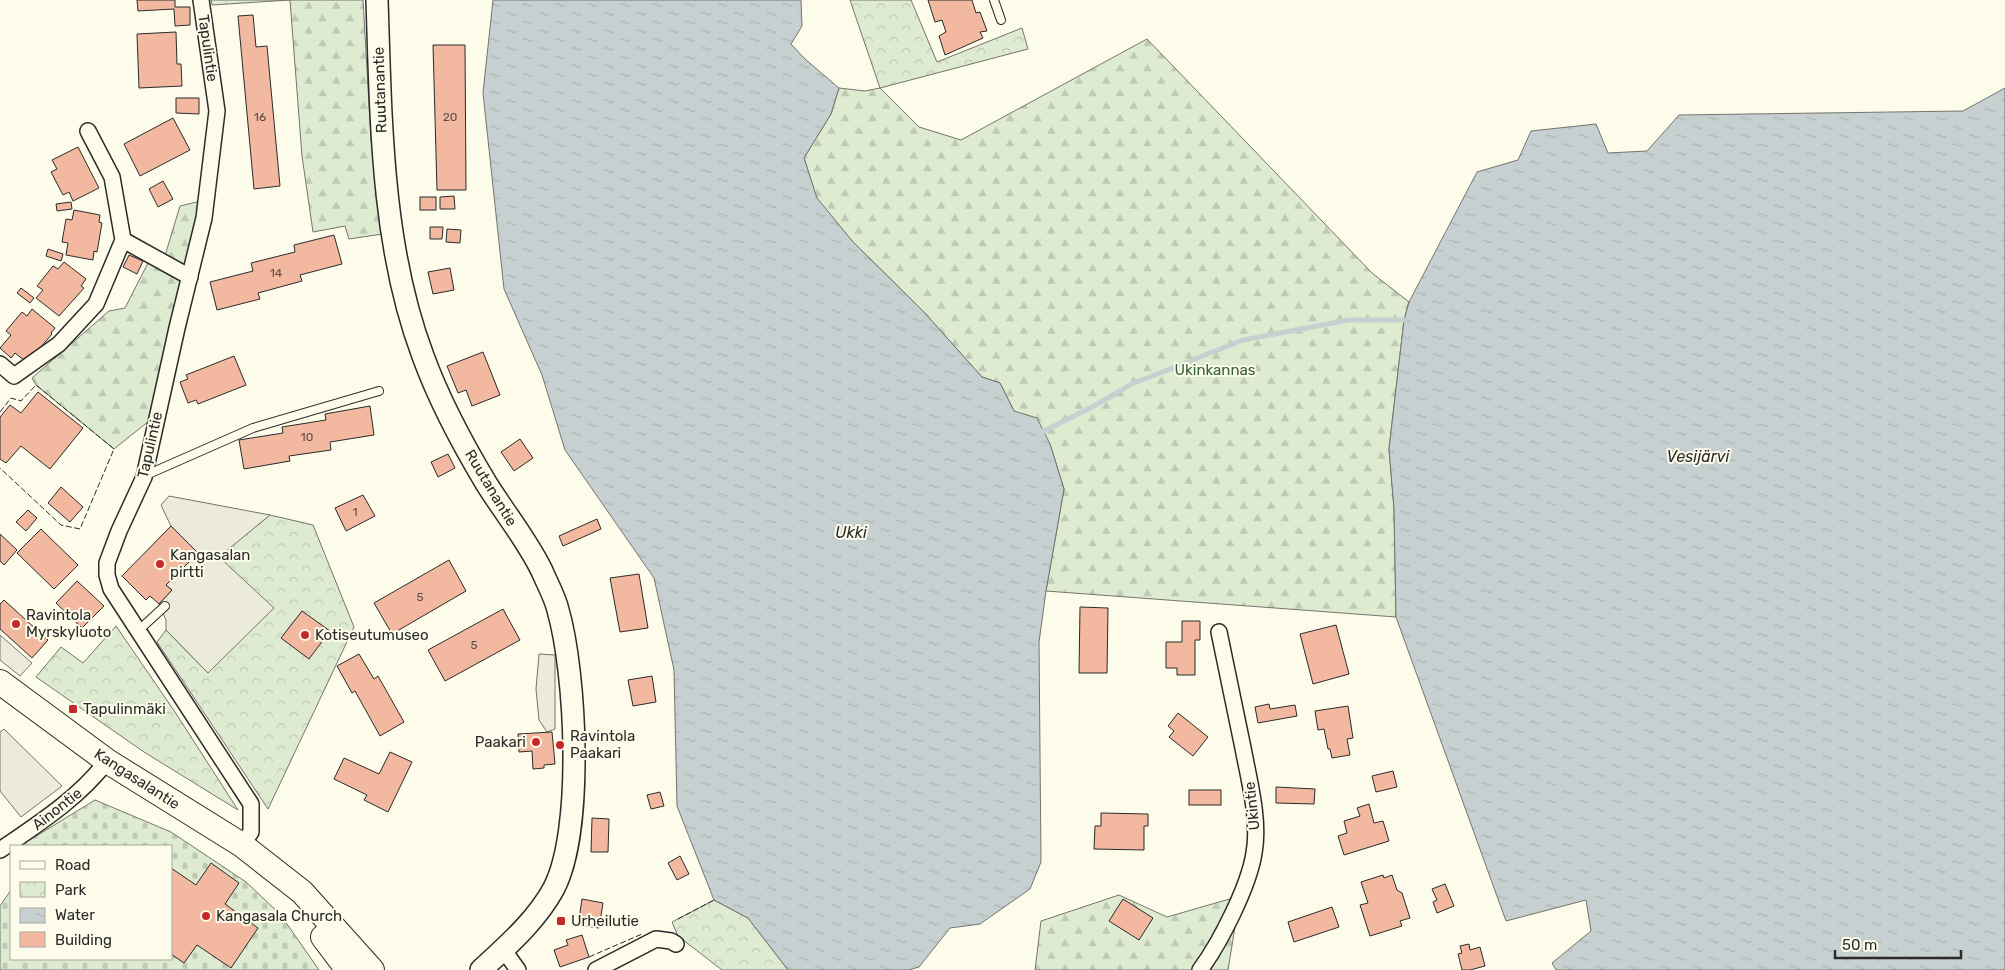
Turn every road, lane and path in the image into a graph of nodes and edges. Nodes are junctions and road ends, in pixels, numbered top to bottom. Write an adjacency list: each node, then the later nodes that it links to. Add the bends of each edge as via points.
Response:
1 (201, 0): 7 (street, Tapulintie, via 217,111 204,218)
2 (377, 0): 20 (main road, Ruutanantie, via 386,180 408,312 423,357 452,422 540,568 558,608 567,650 573,732 573,809 562,869 540,910)
3 (994, 0): 4 (lane)
4 (1001, 20)
5 (88, 131): 6 (street, via 112,177)
6 (123, 240): 7 (street); 8 (street, via 96,304 59,344 14,376)
7 (190, 277): 10 (street, Tapulintie)
8 (0, 364)
9 (379, 390): 10 (lane, via 253,428)
10 (144, 477): 12 (street, Tapulintie, via 119,531 107,569 111,589)
11 (165, 606): 12 (lane)
12 (139, 630): 16 (street, Tapulintie, via 250,804 251,832)
13 (1219, 632): 27 (street, Ukintie, via 1250,783 1255,852 1249,876 1211,955)
14 (0, 682): 15 (main road, Kangasalantie)
15 (107, 761): 16 (main road, Kangasalantie); 17 (street, Ainontie, via 82,790)
16 (242, 845): 18 (main road, Kangasalantie)
17 (0, 850)
18 (276, 873): 21 (main road, Kangasalantie); 22 (main road, Kangasalantie, via 302,892)
19 (676, 944): 26 (street, via 656,939)
20 (500, 952): 23 (main road); 24 (main road); 25 (street)
21 (348, 970)
22 (372, 970)
23 (470, 970)
24 (481, 970)
25 (518, 970)
26 (596, 970)
27 (1200, 970)

